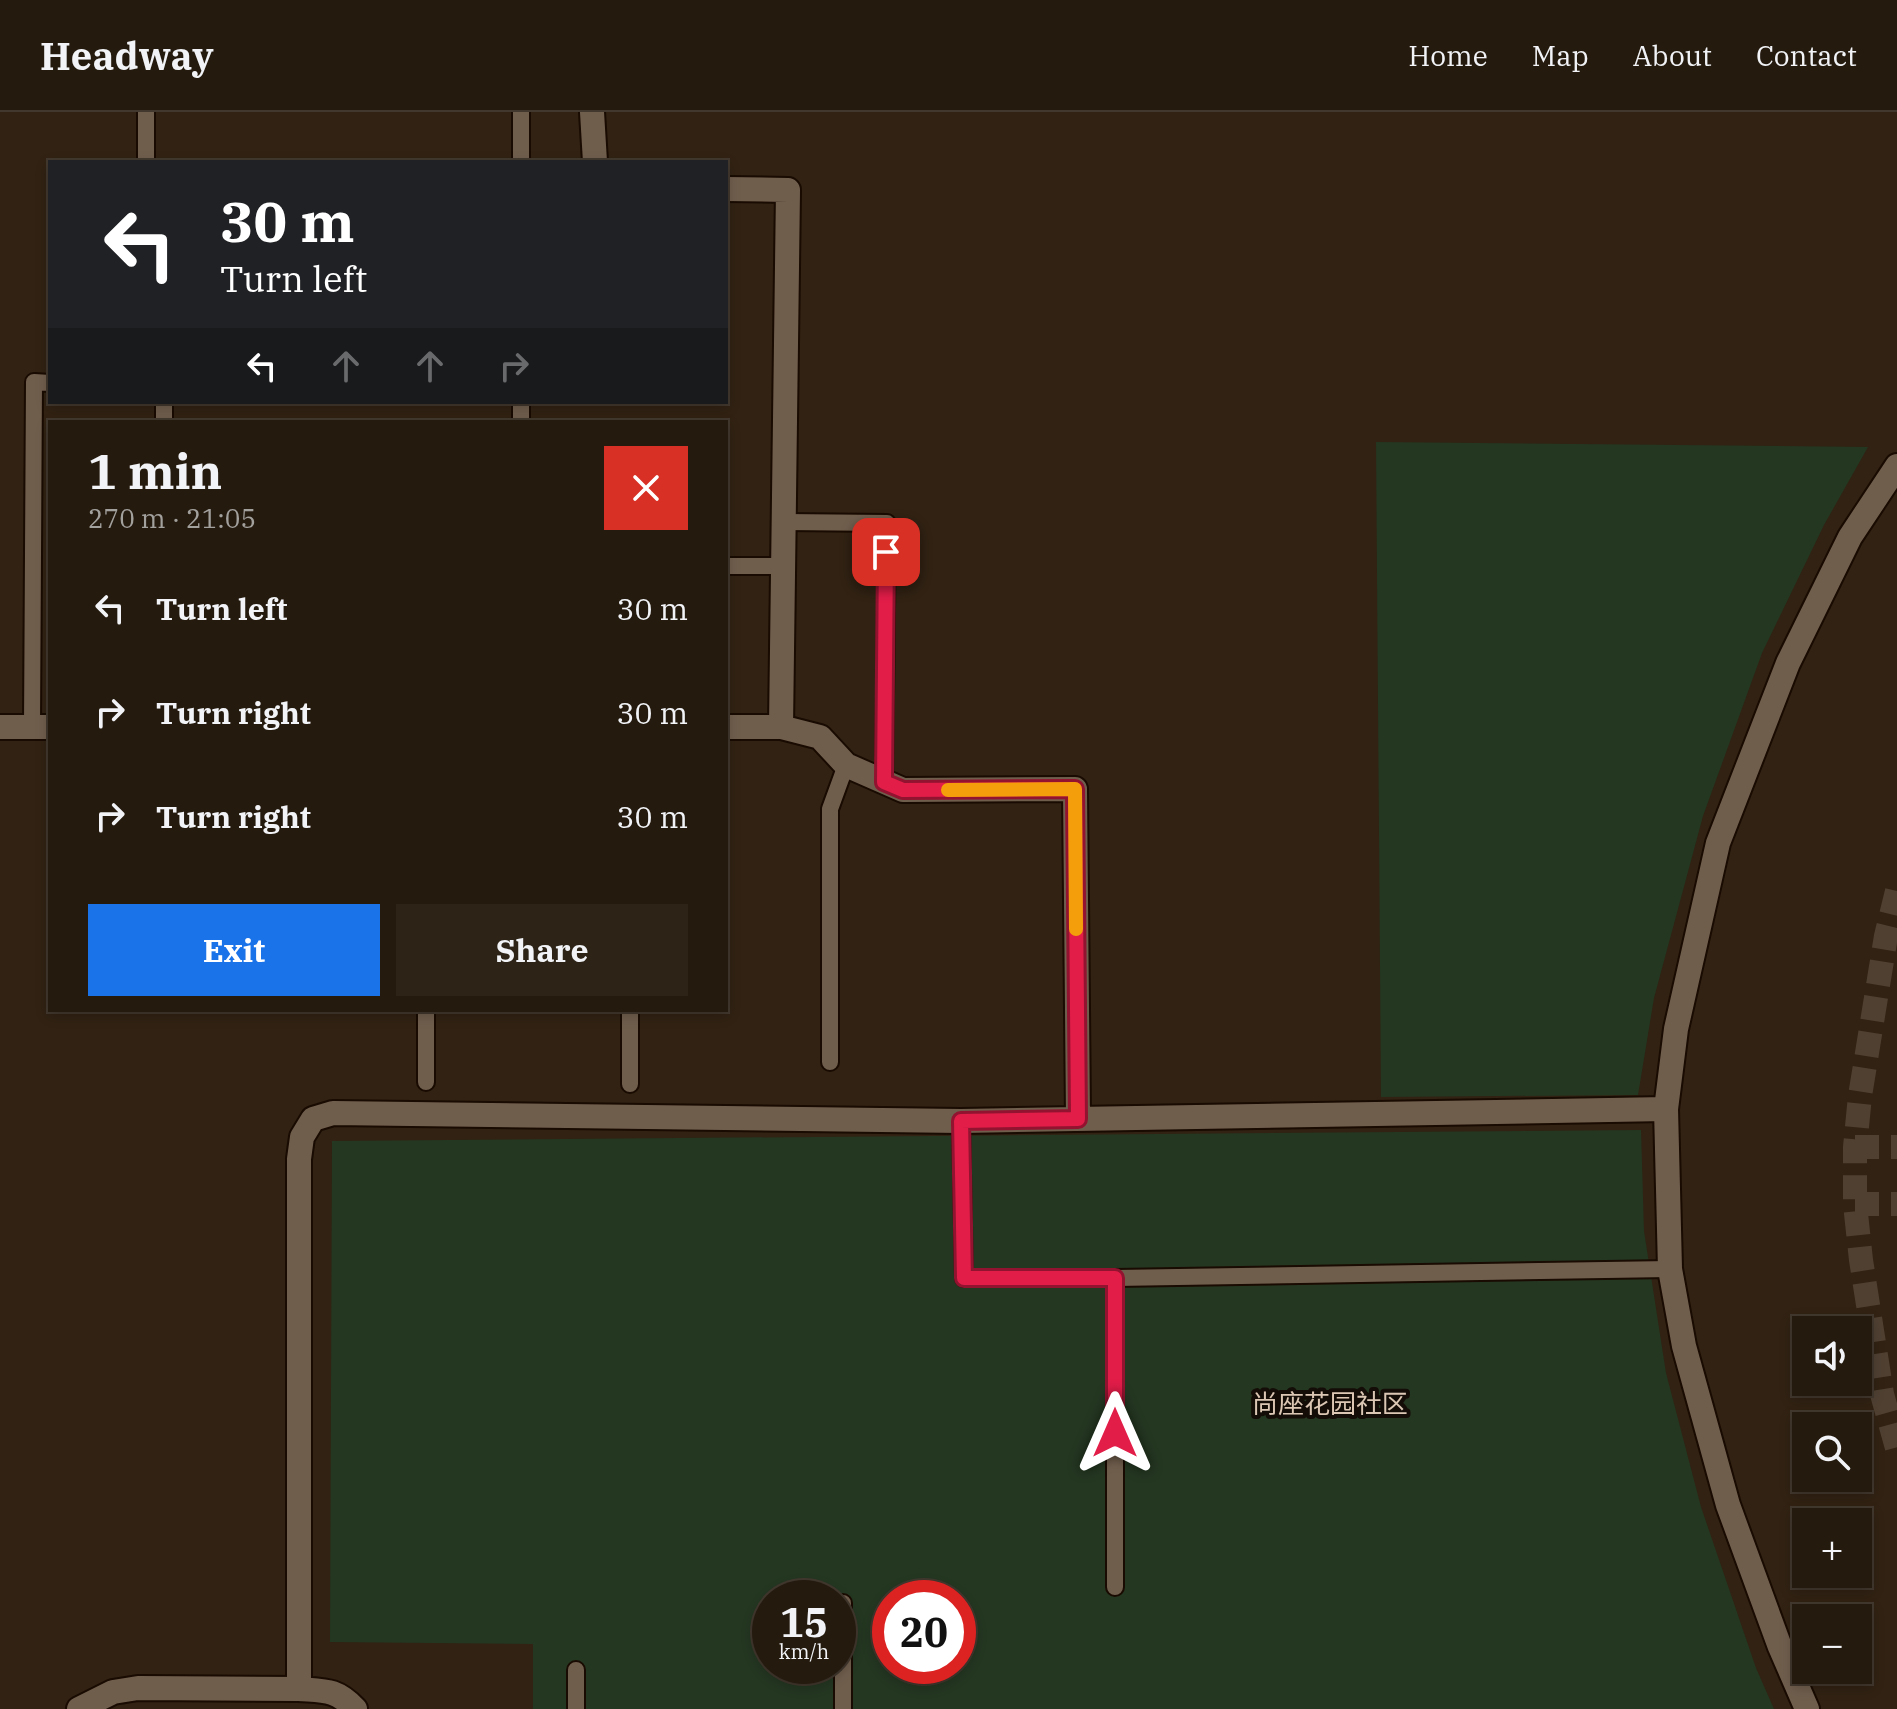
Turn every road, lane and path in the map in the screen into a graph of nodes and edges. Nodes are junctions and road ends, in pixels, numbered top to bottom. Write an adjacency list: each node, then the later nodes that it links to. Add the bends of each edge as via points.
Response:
1 (146, 112): 4 (lane)
2 (521, 112): 5 (lane)
3 (592, 112): 6 (street)
4 (146, 160)
5 (521, 160)
6 (595, 160)
7 (728, 189): 10 (street, via 788,190)
8 (48, 383): 14 (lane, via 34,382)
9 (1897, 466): 24 (street, via 1850,537 1788,663 1718,843 1676,1029)
10 (784, 522): 12 (street); 18 (lane, via 887,523)
11 (728, 566): 12 (lane)
12 (784, 566): 16 (street)
13 (0, 727): 14 (street)
14 (41, 727)
15 (728, 727): 16 (street)
16 (781, 727): 17 (street, via 820,737)
17 (846, 765): 18 (street); 21 (lane, via 830,809)
18 (884, 782): 25 (street, via 903,790 1075,789)
19 (426, 1012): 22 (lane)
20 (630, 1012): 23 (lane)
21 (830, 1062)
22 (426, 1082)
23 (630, 1084)
24 (1666, 1109): 25 (street); 27 (street)
25 (1078, 1119): 26 (street)
26 (961, 1121): 28 (lane, via 964,1278); 32 (street, via 333,1113 313,1119 302,1137 299,1159)
27 (1670, 1269): 28 (lane); 37 (street, via 1684,1346 1728,1505)
28 (1115, 1278): 29 (lane)
29 (1115, 1587)
30 (576, 1670): 35 (lane)
31 (843, 1684): 36 (lane)
32 (299, 1689): 33 (street, via 138,1688 113,1692); 34 (street, via 343,1696)
33 (79, 1709)
34 (355, 1709)
35 (576, 1709)
36 (843, 1709)
37 (1807, 1709)

